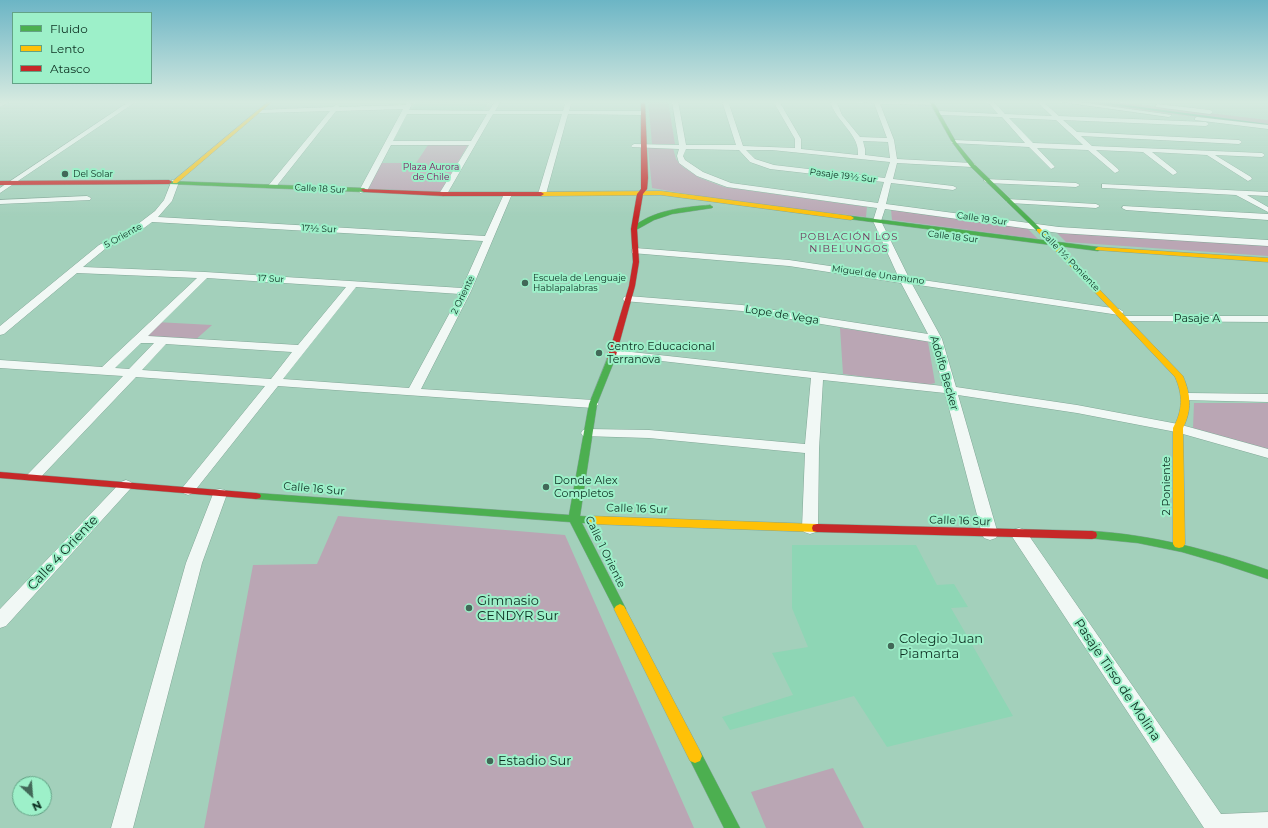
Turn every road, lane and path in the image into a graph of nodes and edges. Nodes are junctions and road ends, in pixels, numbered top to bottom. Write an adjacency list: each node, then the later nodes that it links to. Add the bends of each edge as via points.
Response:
1 (858, 139): 31 (street, via 862,148)
2 (76, 140): 43 (street)
3 (226, 140): 41 (street, 5 Oriente)
4 (309, 140): 45 (street)
5 (391, 140): 19 (street)
6 (557, 140): 53 (street)
7 (643, 140): 22 (street, Calle 1 Oriente)
8 (682, 140): 25 (street)
9 (739, 140): 23 (street)
10 (798, 140): 27 (street)
11 (879, 140): 12 (street)
12 (891, 140): 32 (street)
13 (1026, 140): 24 (street)
14 (1082, 140): 26 (street)
15 (1163, 140): 20 (street)
16 (1236, 140): 20 (street)
17 (474, 142): 19 (street); 51 (street)
18 (954, 142): 24 (street); 33 (street, Calle 1½ Poniente)
19 (389, 143): 49 (street)
20 (1245, 145): 30 (street)
21 (634, 146): 22 (street)
22 (644, 146): 25 (street); 54 (street, Calle 1 Oriente, via 644,188)
23 (741, 146): 25 (street); 27 (street); 40 (street, Pasaje 19½ Sur, via 751,160 772,167)
24 (1032, 146): 26 (street); 34 (street)
25 (683, 147): 60 (street, Calle 19 Sur, via 680,156 682,161 700,174 730,185)
26 (1090, 148): 28 (street); 35 (street)
27 (798, 150): 31 (street)
28 (1145, 150): 29 (street); 36 (street)
29 (1208, 154): 30 (street); 37 (street)
30 (1265, 156)
31 (861, 157): 32 (street)
32 (894, 160): 33 (street); 40 (street)
33 (972, 165): 38 (street, Calle 1½ Poniente)
34 (1051, 166)
35 (1114, 171)
36 (1173, 173)
37 (1248, 179)
38 (988, 180): 44 (street); 57 (street, Calle 1½ Poniente)
39 (634, 181): 54 (street, via 633,188)
40 (888, 181): 47 (street, Pasaje 19½ Sur); 60 (street)
41 (175, 182): 43 (street, Calle 18 Sur); 45 (street, Calle 18 Sur); 65 (street, 5 Oriente, via 168,201)
42 (0, 183): 43 (street, Calle 18 Sur)
43 (11, 183): 48 (street)
44 (1076, 185)
45 (272, 186): 49 (street, Calle 18 Sur)
46 (1105, 186): 50 (street)
47 (953, 188)
48 (0, 190)
49 (363, 191): 51 (street, Calle 18 Sur)
50 (1237, 193): 55 (street); 63 (street)
51 (443, 194): 52 (street, Calle 18 Sur)
52 (508, 194): 53 (street, Calle 18 Sur); 69 (street, 2 Oriente)
53 (542, 194): 54 (street, Calle 18 Sur)
54 (640, 194): 59 (street, Calle 18 Sur); 66 (street, Calle 18 Sur, via 677,194); 68 (street, Calle 1 Oriente)
55 (1268, 194)
56 (87, 198): 58 (street)
57 (1010, 201): 61 (street); 67 (street, Calle 1½ Poniente)
58 (0, 202)
59 (726, 206): 66 (street, Calle 18 Sur); 68 (street, via 672,211 646,220)
60 (881, 206): 66 (street); 67 (street, Calle 19 Sur)
61 (1096, 206)
62 (1126, 208): 64 (street)
63 (1268, 210)
64 (1268, 216)
65 (151, 219): 69 (street, 17½ Sur); 75 (street, 5 Oriente, via 102,247)
66 (879, 224): 71 (street, Calle 18 Sur); 77 (street, Adolfo Becker)
67 (1036, 227): 70 (street, Calle 19 Sur); 71 (street, Calle 1½ Poniente)
68 (634, 229): 72 (street, Calle 1 Oriente)
69 (488, 239): 79 (street, 2 Oriente)
70 (1268, 242)
71 (1057, 248): 73 (street, Calle 18 Sur); 74 (street, Calle 18 Sur, via 1105,256); 81 (street, Calle 1½ Poniente)
72 (635, 251): 77 (street, Miguel de Unamuno, via 789,262); 80 (street, Calle 1 Oriente, via 634,274)
73 (1268, 260)
74 (1268, 266)
75 (74, 270): 76 (street, 17 Sur); 83 (street, 5 Oriente)
76 (205, 275): 78 (street, 17 Sur); 85 (street)
77 (904, 278): 81 (street, Miguel de Unamuno); 84 (street, Adolfo Becker)
78 (353, 284): 79 (street, 17 Sur); 87 (street)
79 (466, 291): 95 (street, 2 Oriente)
80 (628, 299): 84 (street, Lope de Vega, via 742,308); 88 (street, Calle 1 Oriente)
81 (1123, 315): 82 (street, Pasaje A); 96 (street, Calle 1½ Poniente, via 1176,370)
82 (1268, 319)
83 (0, 332)
84 (936, 339): 94 (street, Adolfo Becker)
85 (137, 340): 86 (street); 90 (street)
86 (163, 341): 87 (street); 91 (street)
87 (300, 349): 93 (street)
88 (613, 353): 92 (street); 98 (street, Calle 1 Oriente)
89 (0, 364): 90 (street)
90 (106, 371): 91 (street)
91 (132, 373): 93 (street); 104 (street)
92 (817, 376): 94 (street); 101 (street)
93 (274, 383): 95 (street); 106 (street)
94 (949, 390): 99 (street, via 1077,409); 110 (street, Adolfo Becker)
95 (413, 393): 98 (street)
96 (1187, 398): 97 (street); 99 (street, Calle 1½ Poniente, via 1186,413)
97 (1268, 398)
98 (593, 404): 100 (street, Calle 1 Oriente)
99 (1178, 428): 102 (street); 112 (street, 2 Poniente)
100 (588, 433): 101 (street, via 650,434); 108 (street, Calle 1 Oriente)
101 (812, 449): 109 (street)
102 (1268, 454)
103 (0, 475): 104 (street, Calle 16 Sur)
104 (33, 477): 105 (street, Calle 16 Sur)
105 (126, 485): 106 (street, Calle 16 Sur); 114 (street, Calle 4 Oriente)
106 (188, 490): 107 (street, Calle 16 Sur)
107 (220, 494): 108 (street, Calle 16 Sur); 116 (street, via 194,563)
108 (574, 519): 109 (street, Calle 16 Sur); 117 (street, Calle 1 Oriente)
109 (810, 528): 110 (street, Calle 16 Sur)
110 (990, 534): 111 (street, Calle 16 Sur)
111 (1019, 534): 112 (street, Calle 16 Sur, via 1121,536); 115 (street, Pasaje Tirso de Molina, via 1216,826)
112 (1179, 544): 113 (street, Calle 16 Sur)
113 (1268, 575)
114 (0, 621)
115 (1268, 823)
116 (122, 828)
117 (732, 828)

